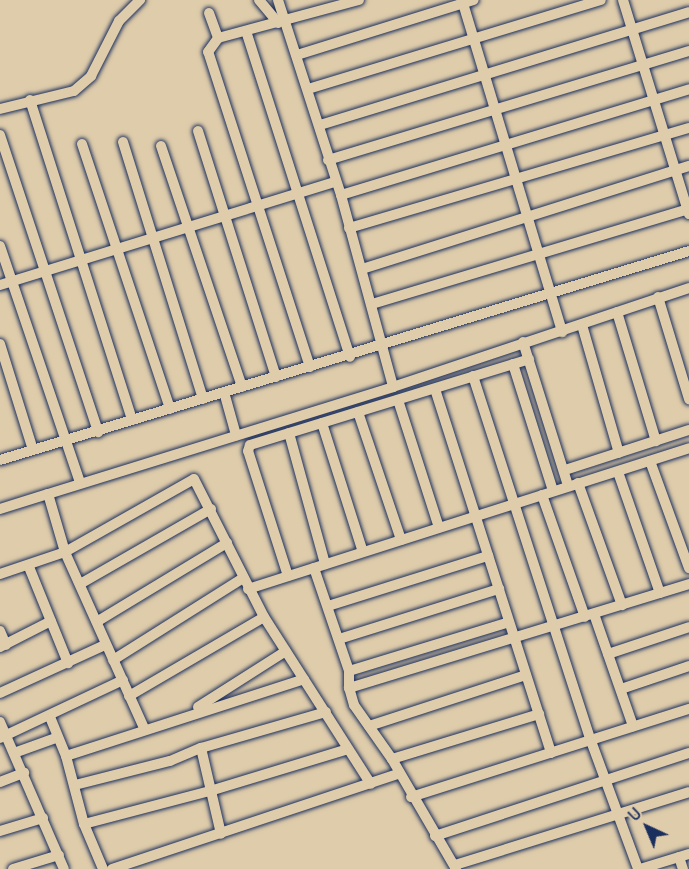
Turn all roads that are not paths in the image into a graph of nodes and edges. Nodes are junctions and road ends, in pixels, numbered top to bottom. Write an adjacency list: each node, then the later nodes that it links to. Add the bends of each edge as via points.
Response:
1 (140, 0): 21 (street, via 119,21 107,48 82,85 58,96)
2 (260, 0): 10 (street)
3 (278, 0): 10 (street)
4 (359, 0): 10 (street)
5 (601, 0): 13 (street)
6 (623, 0): 11 (street)
7 (466, 1): 13 (street); 16 (street)
8 (689, 12): 11 (street)
9 (209, 13): 14 (street)
10 (281, 22): 12 (street); 16 (street)
11 (632, 29): 17 (street); 18 (street)
12 (246, 31): 14 (street); 39 (street)
13 (476, 37): 18 (street); 19 (street)
14 (218, 38): 41 (street, via 210,44 209,60)
15 (689, 51): 17 (street)
16 (297, 55): 19 (street)
17 (641, 65): 22 (street); 24 (street)
18 (486, 71): 24 (street); 25 (street)
19 (308, 89): 25 (street)
20 (689, 89): 22 (street)
21 (30, 100): 23 (street); 52 (street)
22 (654, 100): 29 (street); 33 (street)
23 (0, 109)
24 (496, 111): 33 (street); 34 (street)
25 (320, 125): 34 (street)
26 (689, 128): 29 (street)
27 (198, 131): 44 (street)
28 (0, 135): 54 (street)
29 (665, 136): 36 (street); 37 (street)
30 (123, 142): 47 (street)
31 (82, 144): 49 (street)
32 (161, 146): 46 (street)
33 (506, 146): 37 (street); 40 (street)
34 (328, 160): 38 (street)
35 (689, 166): 36 (street)
36 (675, 171): 42 (street); 43 (street)
37 (514, 177): 43 (street); 45 (street)
38 (335, 182): 39 (street); 40 (street)
39 (296, 194): 41 (street); 67 (street)
40 (341, 195): 45 (street)
41 (259, 205): 44 (street); 70 (street)
42 (689, 211): 51 (street)
43 (525, 217): 51 (street); 53 (street)
44 (224, 218): 46 (street); 71 (street)
45 (349, 228): 53 (street)
46 (190, 229): 47 (street); 73 (street)
47 (154, 240): 49 (street); 77 (street)
48 (0, 246): 55 (street)
49 (117, 251): 52 (street); 80 (street)
50 (689, 251): 58 (street)
51 (538, 255): 58 (street); 60 (street)
52 (80, 262): 54 (street); 82 (street)
53 (362, 269): 60 (street)
54 (47, 271): 55 (street); 85 (street)
55 (11, 282): 56 (street); 88 (street)
56 (0, 285)
57 (689, 288): 59 (street)
58 (549, 294): 63 (street); 66 (street)
59 (658, 297): 61 (street); 78 (street)
60 (372, 304): 66 (street)
61 (617, 312): 62 (street); 89 (street)
62 (582, 326): 63 (street); 92 (street)
63 (562, 332): 64 (street)
64 (523, 342): 68 (street); 74 (street)
65 (0, 344): 90 (street)
66 (384, 346): 67 (street); 74 (street)
67 (350, 357): 70 (street)
68 (529, 359): 69 (street); 95 (street)
69 (513, 364): 72 (street); 99 (street)
70 (310, 367): 71 (street)
71 (276, 376): 73 (street)
72 (473, 376): 75 (street); 102 (street)
73 (242, 387): 76 (street)
74 (393, 387): 87 (street)
75 (435, 389): 79 (street); 105 (street)
76 (224, 392): 77 (street); 87 (street)
77 (203, 399): 80 (street)
78 (689, 399)
79 (398, 400): 81 (street); 106 (street)
80 (170, 409): 82 (street)
81 (358, 412): 83 (street); 107 (street)
82 (132, 420): 85 (street)
83 (322, 423): 86 (street); 110 (street)
84 (689, 430): 89 (street)
85 (98, 432): 88 (street)
86 (289, 433): 112 (street); 116 (street, via 248,447)
87 (236, 435): 97 (street)
88 (64, 441): 90 (street); 97 (street)
89 (656, 441): 92 (street)
90 (33, 450): 93 (street)
91 (688, 452): 94 (street)
92 (619, 453): 95 (street)
93 (0, 460)
94 (650, 461): 96 (street); 114 (street)
95 (566, 470): 98 (street)
96 (618, 472): 98 (street); 122 (street)
97 (80, 483): 100 (street)
98 (573, 485): 99 (street); 123 (street)
99 (553, 491): 101 (street)
100 (48, 494): 103 (street); 109 (street)
101 (542, 495): 102 (street); 125 (street)
102 (512, 504): 105 (street); 130 (street)
103 (0, 509)
104 (211, 509): 108 (street); 109 (street, via 194,479); 118 (street)
105 (473, 516): 106 (street); 111 (street)
106 (439, 528): 107 (street)
107 (401, 540): 110 (street)
108 (227, 543): 117 (street); 128 (street)
109 (65, 552): 113 (street); 118 (street)
110 (363, 552): 112 (street)
111 (488, 556): 121 (street); 124 (street)
112 (320, 566): 116 (street); 124 (street)
113 (29, 567): 115 (street); 127 (street)
114 (689, 568)
115 (0, 574)
116 (288, 576): 120 (street)
117 (243, 578): 120 (street); 139 (street)
118 (80, 584): 128 (street)
119 (689, 584): 122 (street)
120 (248, 589): 126 (street)
121 (499, 589): 129 (street); 134 (street)
122 (660, 593): 123 (street)
123 (622, 605): 125 (street)
124 (328, 606): 134 (street)
125 (589, 615): 130 (street); 138 (street)
126 (264, 617): 137 (street); 149 (street)
127 (51, 621): 136 (street); 140 (street)
128 (98, 621): 135 (street)
129 (509, 622): 133 (street); 142 (street)
130 (554, 626): 133 (street); 161 (street)
131 (689, 627): 138 (street)
132 (0, 631): 136 (street)
133 (515, 638): 143 (street); 146 (street)
134 (339, 639): 142 (street)
135 (105, 645): 139 (street); 140 (street)
136 (3, 646)
137 (286, 651): 144 (street); 153 (street)
138 (608, 654): 147 (street)
139 (113, 660): 145 (street)
140 (68, 663): 148 (street)
141 (689, 666): 147 (street)
142 (350, 670): 146 (street)
143 (526, 675): 152 (street); 156 (street)
144 (304, 679): 151 (street); 153 (street)
145 (123, 680): 149 (street); 154 (street)
146 (349, 688): 156 (street, via 354,705)
147 (621, 689): 157 (street)
148 (0, 693)
149 (129, 696): 158 (street)
150 (689, 709): 157 (street)
151 (326, 712): 162 (street); 163 (street)
152 (539, 714): 165 (street); 168 (street)
153 (184, 716): 158 (street)
154 (50, 717): 159 (street); 160 (street)
155 (0, 722): 159 (street)
156 (369, 726): 168 (street)
157 (633, 726): 161 (street)
158 (144, 728): 167 (street)
159 (3, 737): 164 (street)
160 (56, 738): 164 (street); 167 (street)
161 (591, 741): 165 (street); 171 (street)
162 (201, 748): 173 (street, via 170,760); 175 (street)
163 (348, 749): 174 (street); 175 (street)
164 (14, 753): 169 (street)
165 (551, 753): 177 (street)
166 (689, 753): 171 (street)
167 (66, 756): 173 (street)
168 (392, 759): 170 (street)
169 (24, 773): 172 (street); 179 (street)
170 (398, 774): 174 (street); 177 (street)
171 (605, 779): 178 (street); 183 (street)
172 (0, 782)
173 (75, 784): 180 (street)
174 (372, 784): 182 (street)
175 (210, 792): 180 (street); 182 (street)
176 (689, 792): 178 (street)
177 (411, 797): 183 (street)
178 (619, 816): 186 (street); 191 (street)
179 (43, 818): 181 (street); 184 (street)
180 (84, 824): 189 (street)
181 (0, 831)
182 (221, 834): 190 (street)
183 (435, 836): 186 (street)
184 (59, 855): 187 (street); 188 (street)
185 (684, 856): 191 (street); 192 (street)
186 (456, 867)
187 (13, 869)
188 (64, 869)
189 (103, 869)
190 (112, 869)
191 (639, 869)
192 (683, 869)

